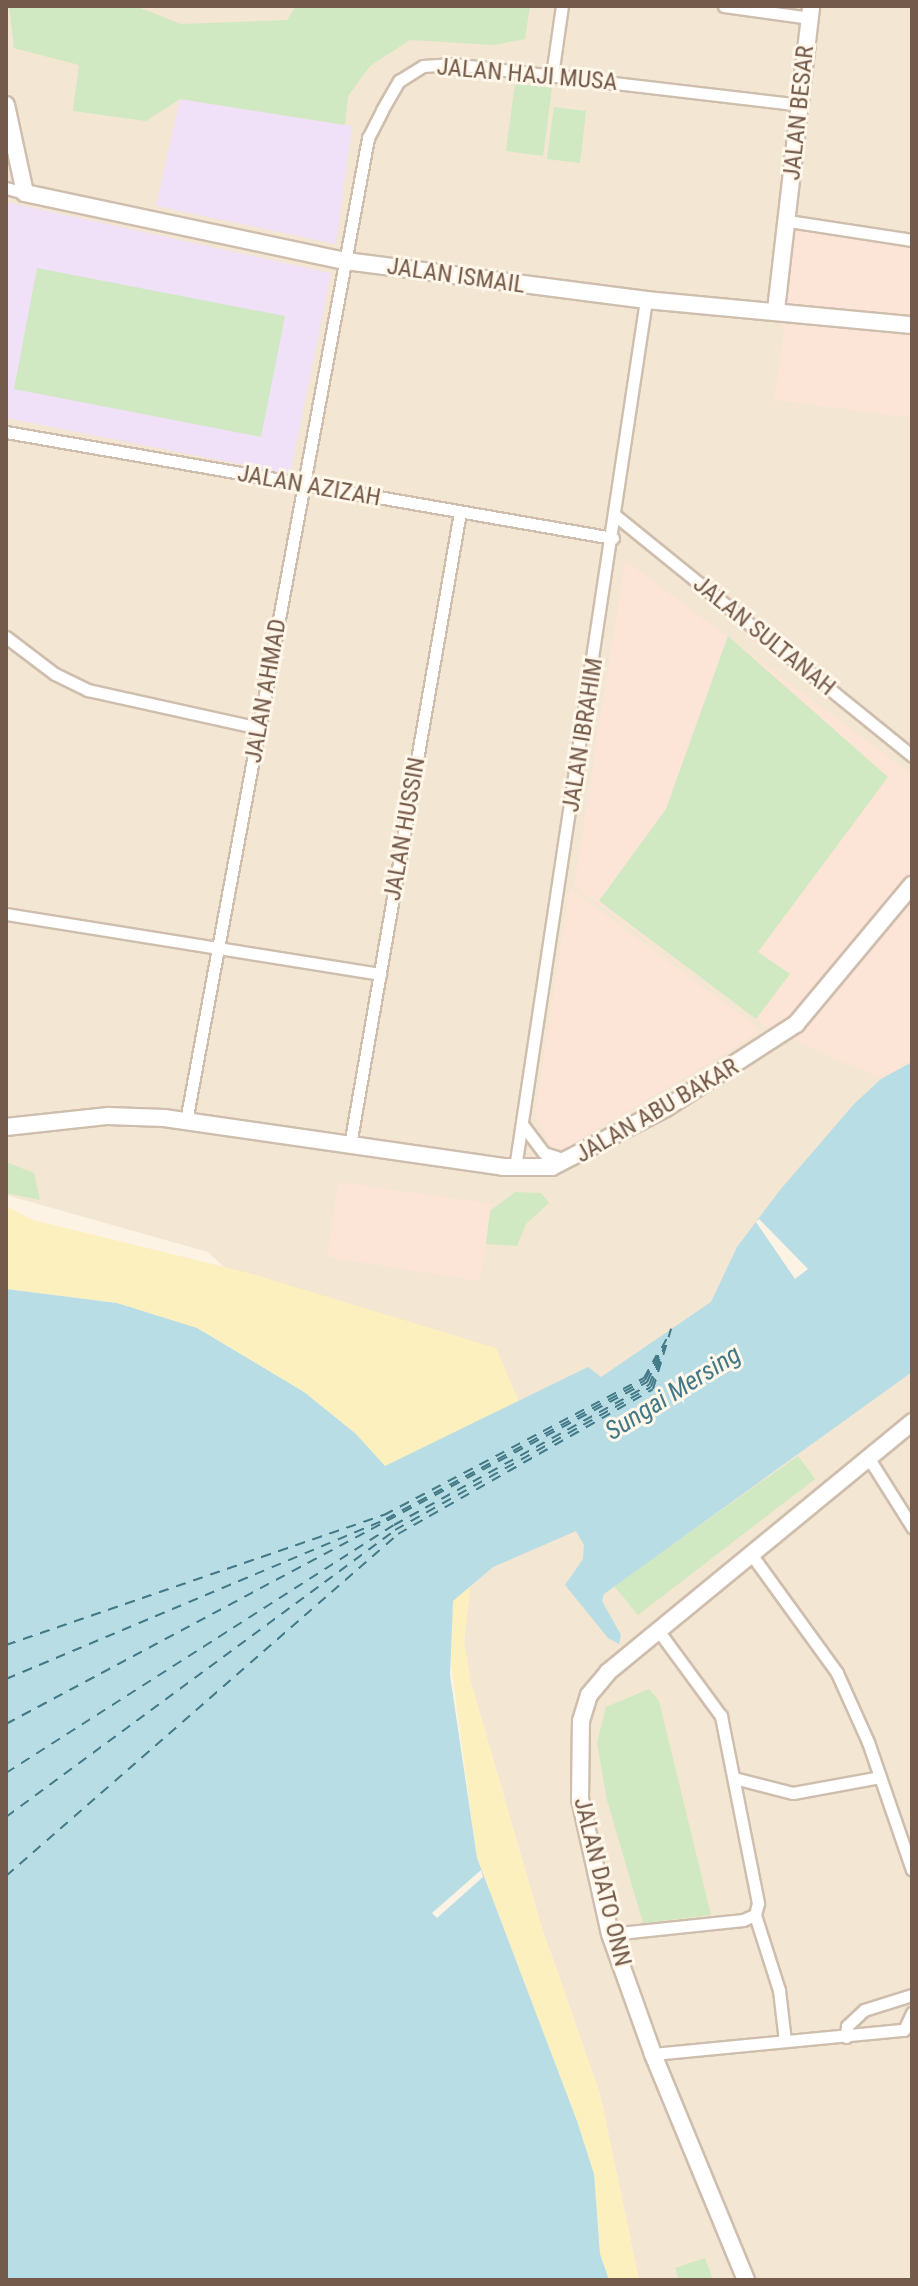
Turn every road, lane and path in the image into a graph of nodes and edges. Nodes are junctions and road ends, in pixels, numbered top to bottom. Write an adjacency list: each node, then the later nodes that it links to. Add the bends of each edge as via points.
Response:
1 (562, 6): 4 (street)
2 (724, 6): 3 (street)
3 (811, 12): 6 (street, JALAN BESAR)
4 (552, 75): 6 (street, JALAN HAJI MUSA); 11 (street, JALAN HAJI MUSA, via 453,64 423,66 399,81 368,138)
5 (6, 105): 8 (street)
6 (800, 105): 9 (street, JALAN BESAR)
7 (6, 188): 8 (street, JALAN ISMAIL)
8 (25, 193): 11 (street, JALAN ISMAIL)
9 (788, 221): 10 (street); 13 (street, JALAN BESAR)
10 (912, 240)
11 (346, 261): 12 (street, JALAN ISMAIL); 16 (street, JALAN AHMAD)
12 (646, 300): 13 (street, JALAN ISMAIL); 18 (street, JALAN IBRAHIM)
13 (776, 310): 14 (street, JALAN ISMAIL)
14 (912, 325)
15 (6, 432): 16 (street, JALAN AZIZAH)
16 (304, 486): 17 (street, JALAN AZIZAH); 21 (street, JALAN AHMAD)
17 (460, 512): 19 (street, JALAN AZIZAH); 26 (street, JALAN HUSSIN)
18 (616, 516): 19 (street, JALAN IBRAHIM); 22 (street, JALAN SULTANAH)
19 (613, 538): 28 (street, JALAN IBRAHIM)
20 (6, 637): 21 (street, via 55,674 88,690)
21 (259, 728): 25 (street, JALAN AHMAD)
22 (912, 756)
23 (910, 891): 31 (street, JALAN ABU BAKAR, via 796,1024 746,1060)
24 (6, 914): 25 (street)
25 (218, 949): 26 (street); 27 (street, JALAN AHMAD)
26 (380, 974): 30 (street, JALAN HUSSIN)
27 (186, 1121): 29 (street, JALAN ABU BAKAR, via 108,1116); 30 (street, JALAN ABU BAKAR)
28 (522, 1124): 31 (street, via 544,1153); 32 (street, JALAN IBRAHIM)
29 (6, 1127)
30 (350, 1145): 32 (street, JALAN ABU BAKAR)
31 (568, 1162): 32 (street, JALAN ABU BAKAR)
32 (515, 1168)
33 (912, 1422): 34 (street, JALAN DATO ONN)
34 (868, 1457): 35 (street); 36 (street, JALAN DATO ONN)
35 (912, 1527)
36 (751, 1554): 37 (street, JALAN DATO ONN); 38 (street, via 837,1673)
37 (657, 1629): 39 (street, via 718,1708); 42 (street, JALAN DATO ONN, via 596,1685 581,1721 580,1799)
38 (880, 1777): 39 (street, via 793,1793); 40 (street)
39 (734, 1778): 41 (street, via 758,1884)
40 (912, 1870)
41 (755, 1915): 42 (street); 46 (street, via 779,1990)
42 (610, 1934): 47 (street, JALAN DATO ONN)
43 (912, 1995): 45 (street, via 864,2010 847,2026)
44 (912, 2013): 45 (street, via 904,2030)
45 (846, 2037): 46 (street)
46 (785, 2041): 47 (street)
47 (653, 2054): 48 (street, JALAN DATO ONN)
48 (746, 2280)

